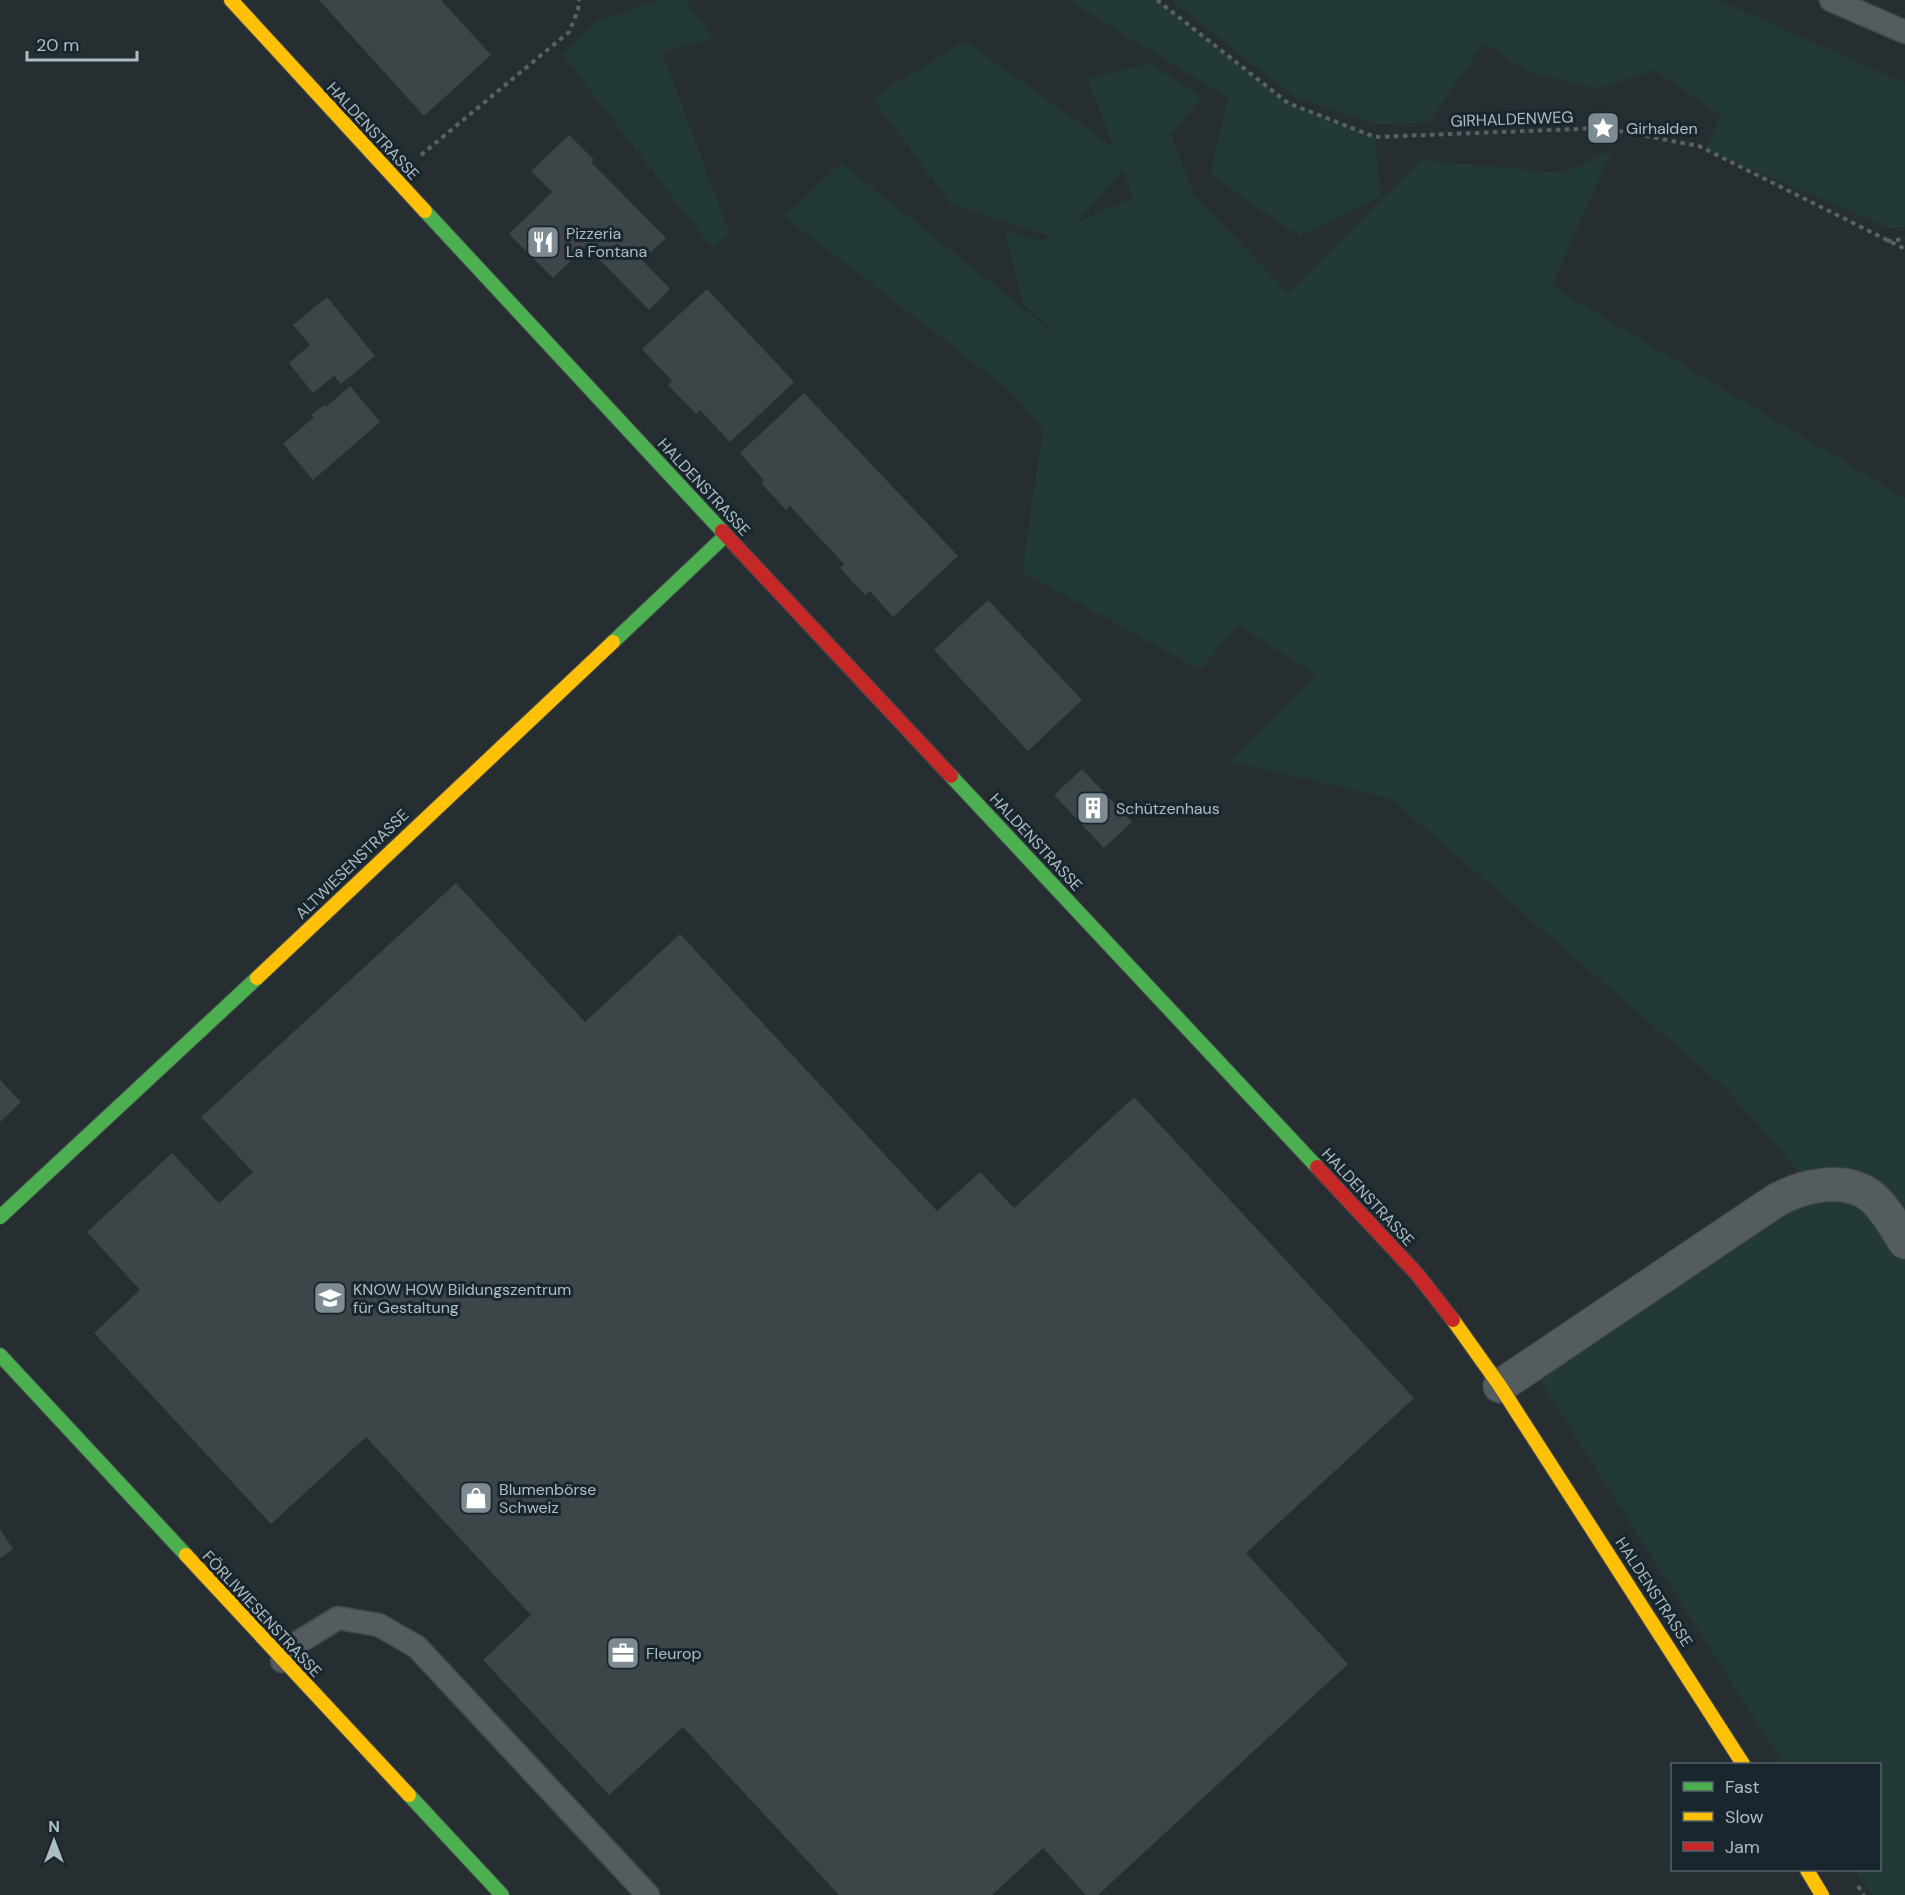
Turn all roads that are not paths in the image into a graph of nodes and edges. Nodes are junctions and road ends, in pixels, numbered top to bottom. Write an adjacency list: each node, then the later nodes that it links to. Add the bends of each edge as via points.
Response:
1 (231, 0): 4 (street, HALDENSTRASSE)
2 (1831, 0): 3 (lane)
3 (1905, 32)
4 (726, 535): 5 (street, ALTWIESENSTRASSE); 8 (street, HALDENSTRASSE, via 1417,1274)
5 (0, 1216)
6 (1905, 1242): 8 (street, via 1877,1202 1860,1191 1838,1186 1798,1190 1774,1201)
7 (0, 1354): 9 (street, FÖRLIWIESENSTRASSE)
8 (1500, 1386): 10 (street, HALDENSTRASSE)
9 (282, 1660): 12 (street, FÖRLIWIESENSTRASSE); 13 (lane, via 299,1642 338,1618 379,1625 417,1647)
10 (1742, 1763)
11 (1808, 1871): 14 (street)
12 (502, 1895)
13 (648, 1895)
14 (1822, 1895)

